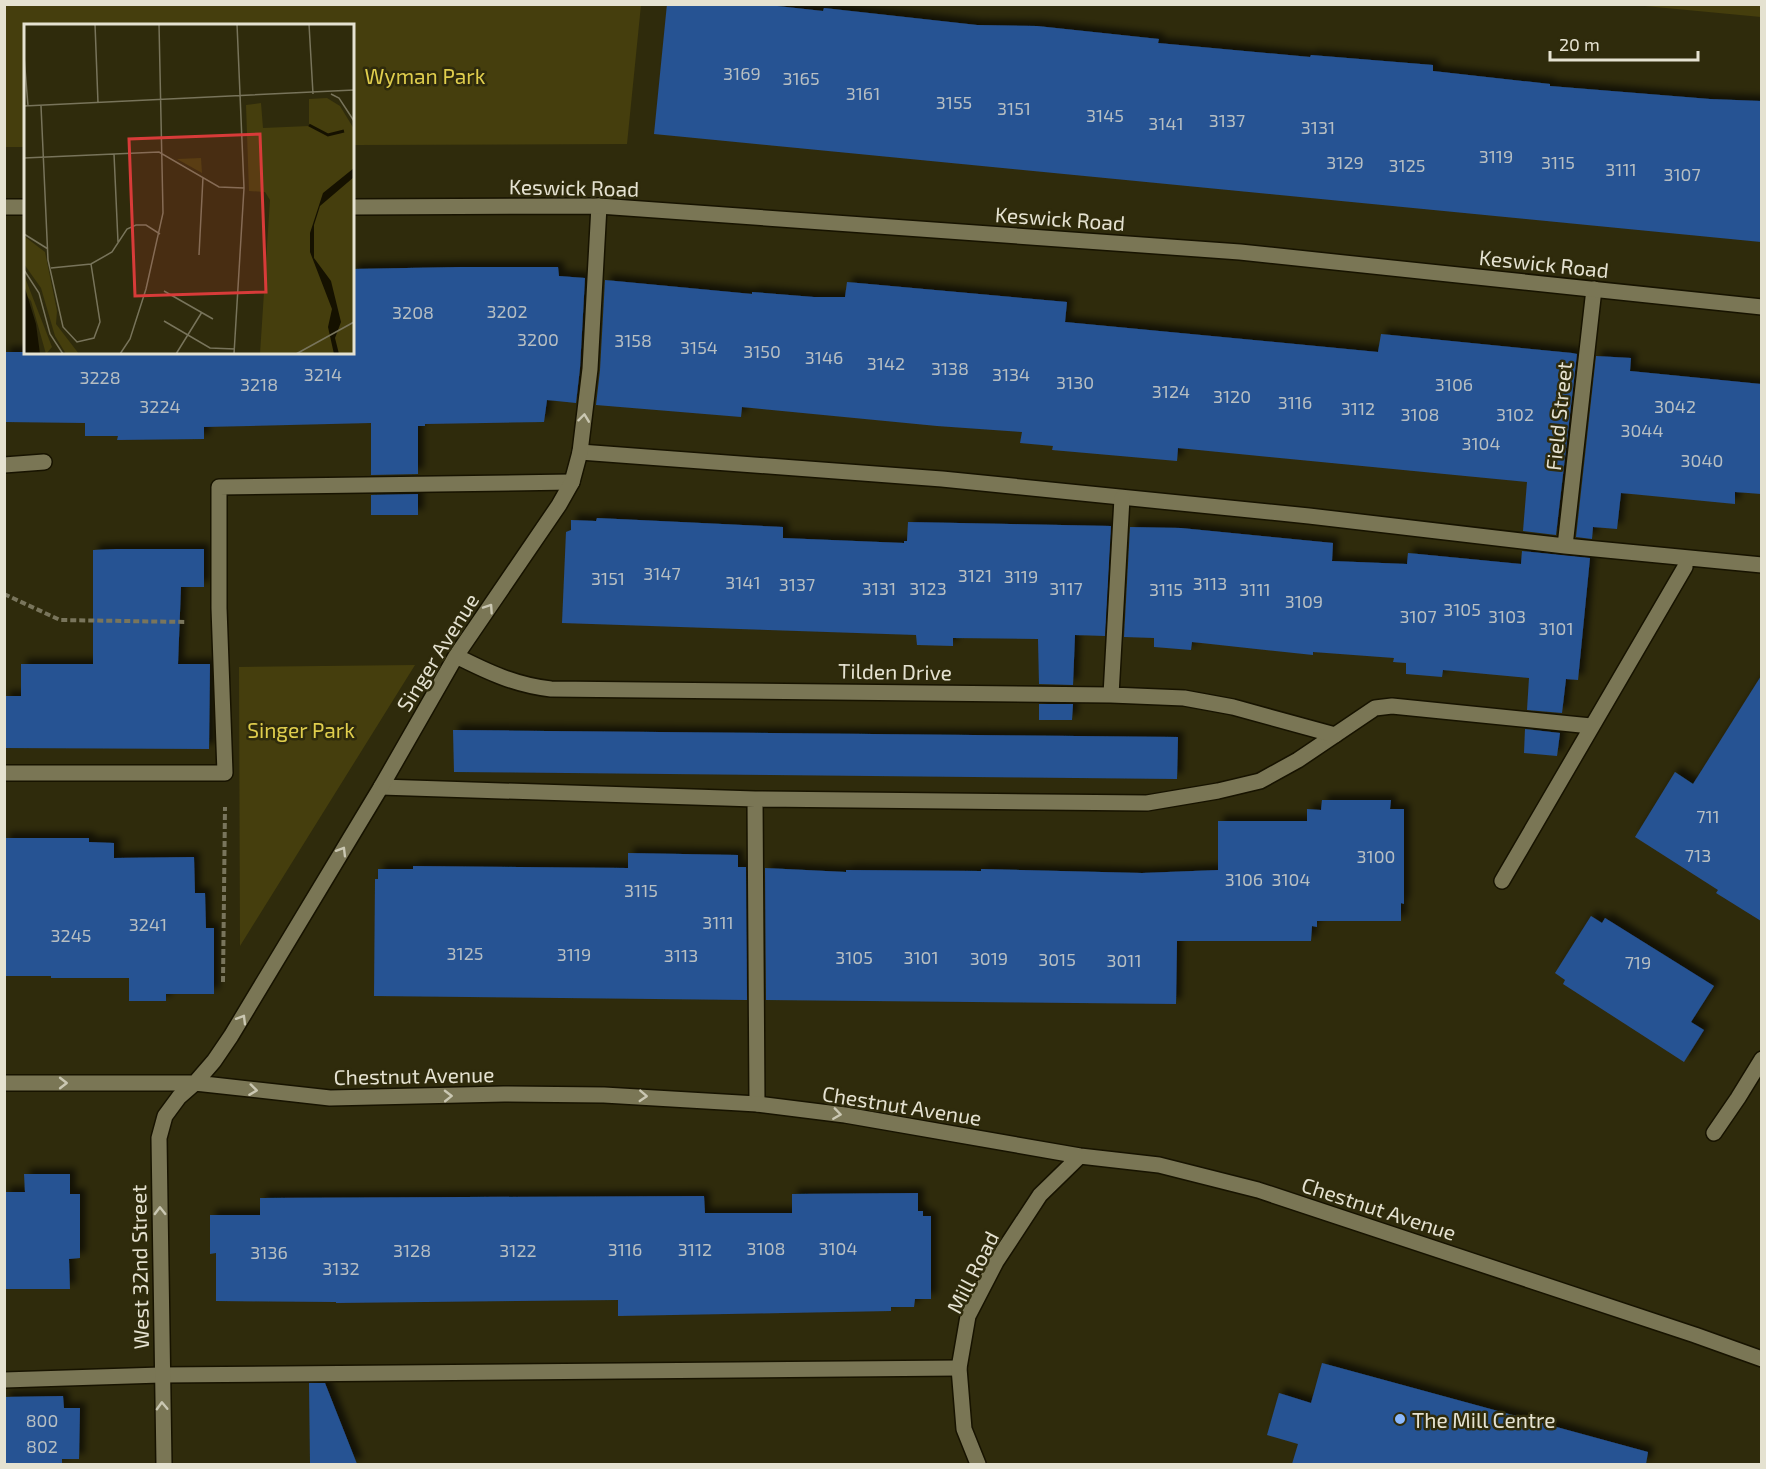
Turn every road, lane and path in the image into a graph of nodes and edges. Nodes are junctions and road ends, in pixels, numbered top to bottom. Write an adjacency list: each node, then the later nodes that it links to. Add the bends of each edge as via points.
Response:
1 (599, 206): 4 (street, Keswick Road); 5 (street, Keswick Road, via 1240,252); 7 (street, Singer Avenue, one-way to 1, via 590,369)
2 (4, 207): 3 (street)
3 (24, 207)
4 (354, 207)
5 (1594, 290): 6 (street, Keswick Road); 12 (street, Field Street)
6 (1761, 307)
7 (580, 452): 10 (street, Singer Avenue); 11 (street, via 942,479)
8 (44, 462): 9 (street)
9 (4, 465)
10 (572, 482): 16 (street, via 219,487); 17 (street, Singer Avenue, one-way to 10)
11 (1122, 498): 12 (street); 18 (street)
12 (1565, 546): 13 (street)
13 (1761, 565)
14 (1685, 567): 19 (street)
15 (4, 594): 16 (path, via 60,620 197,622)
16 (219, 608): 22 (street)
17 (456, 656): 18 (street, Tilden Drive, via 526,686 551,688); 23 (street, Singer Avenue)
18 (1111, 695): 20 (street, Tilden Drive, via 1213,703)
19 (1591, 726): 20 (street, via 1392,706 1375,708); 25 (street)
20 (1335, 735): 24 (street, via 1260,781 1146,803)
21 (4, 773): 22 (street)
22 (225, 773): 26 (path)
23 (381, 787): 24 (street); 29 (street, Singer Avenue, one-way to 23, via 231,1036)
24 (755, 799): 30 (street)
25 (1502, 881)
26 (223, 983)
27 (1761, 1059): 31 (street)
28 (4, 1083): 29 (street, Chestnut Avenue, one-way to 29)
29 (195, 1083): 30 (street, Chestnut Avenue, one-way to 30, via 330,1098 604,1095); 35 (street, West 32nd Street, one-way to 29, via 159,1138 165,1116)
30 (757, 1104): 32 (street, Chestnut Avenue, one-way to 32, via 845,1115)
31 (1714, 1133)
32 (1080, 1156): 33 (street, Chestnut Avenue, via 1159,1165 1258,1190); 34 (street, Mill Road, via 1040,1195 996,1262 968,1316)
33 (1761, 1359)
34 (959, 1368): 35 (street); 38 (street, Mill Road, via 963,1429)
35 (161, 1376): 36 (street); 37 (street, West 32nd Street, one-way to 35)
36 (4, 1380)
37 (164, 1464)
38 (978, 1464)

